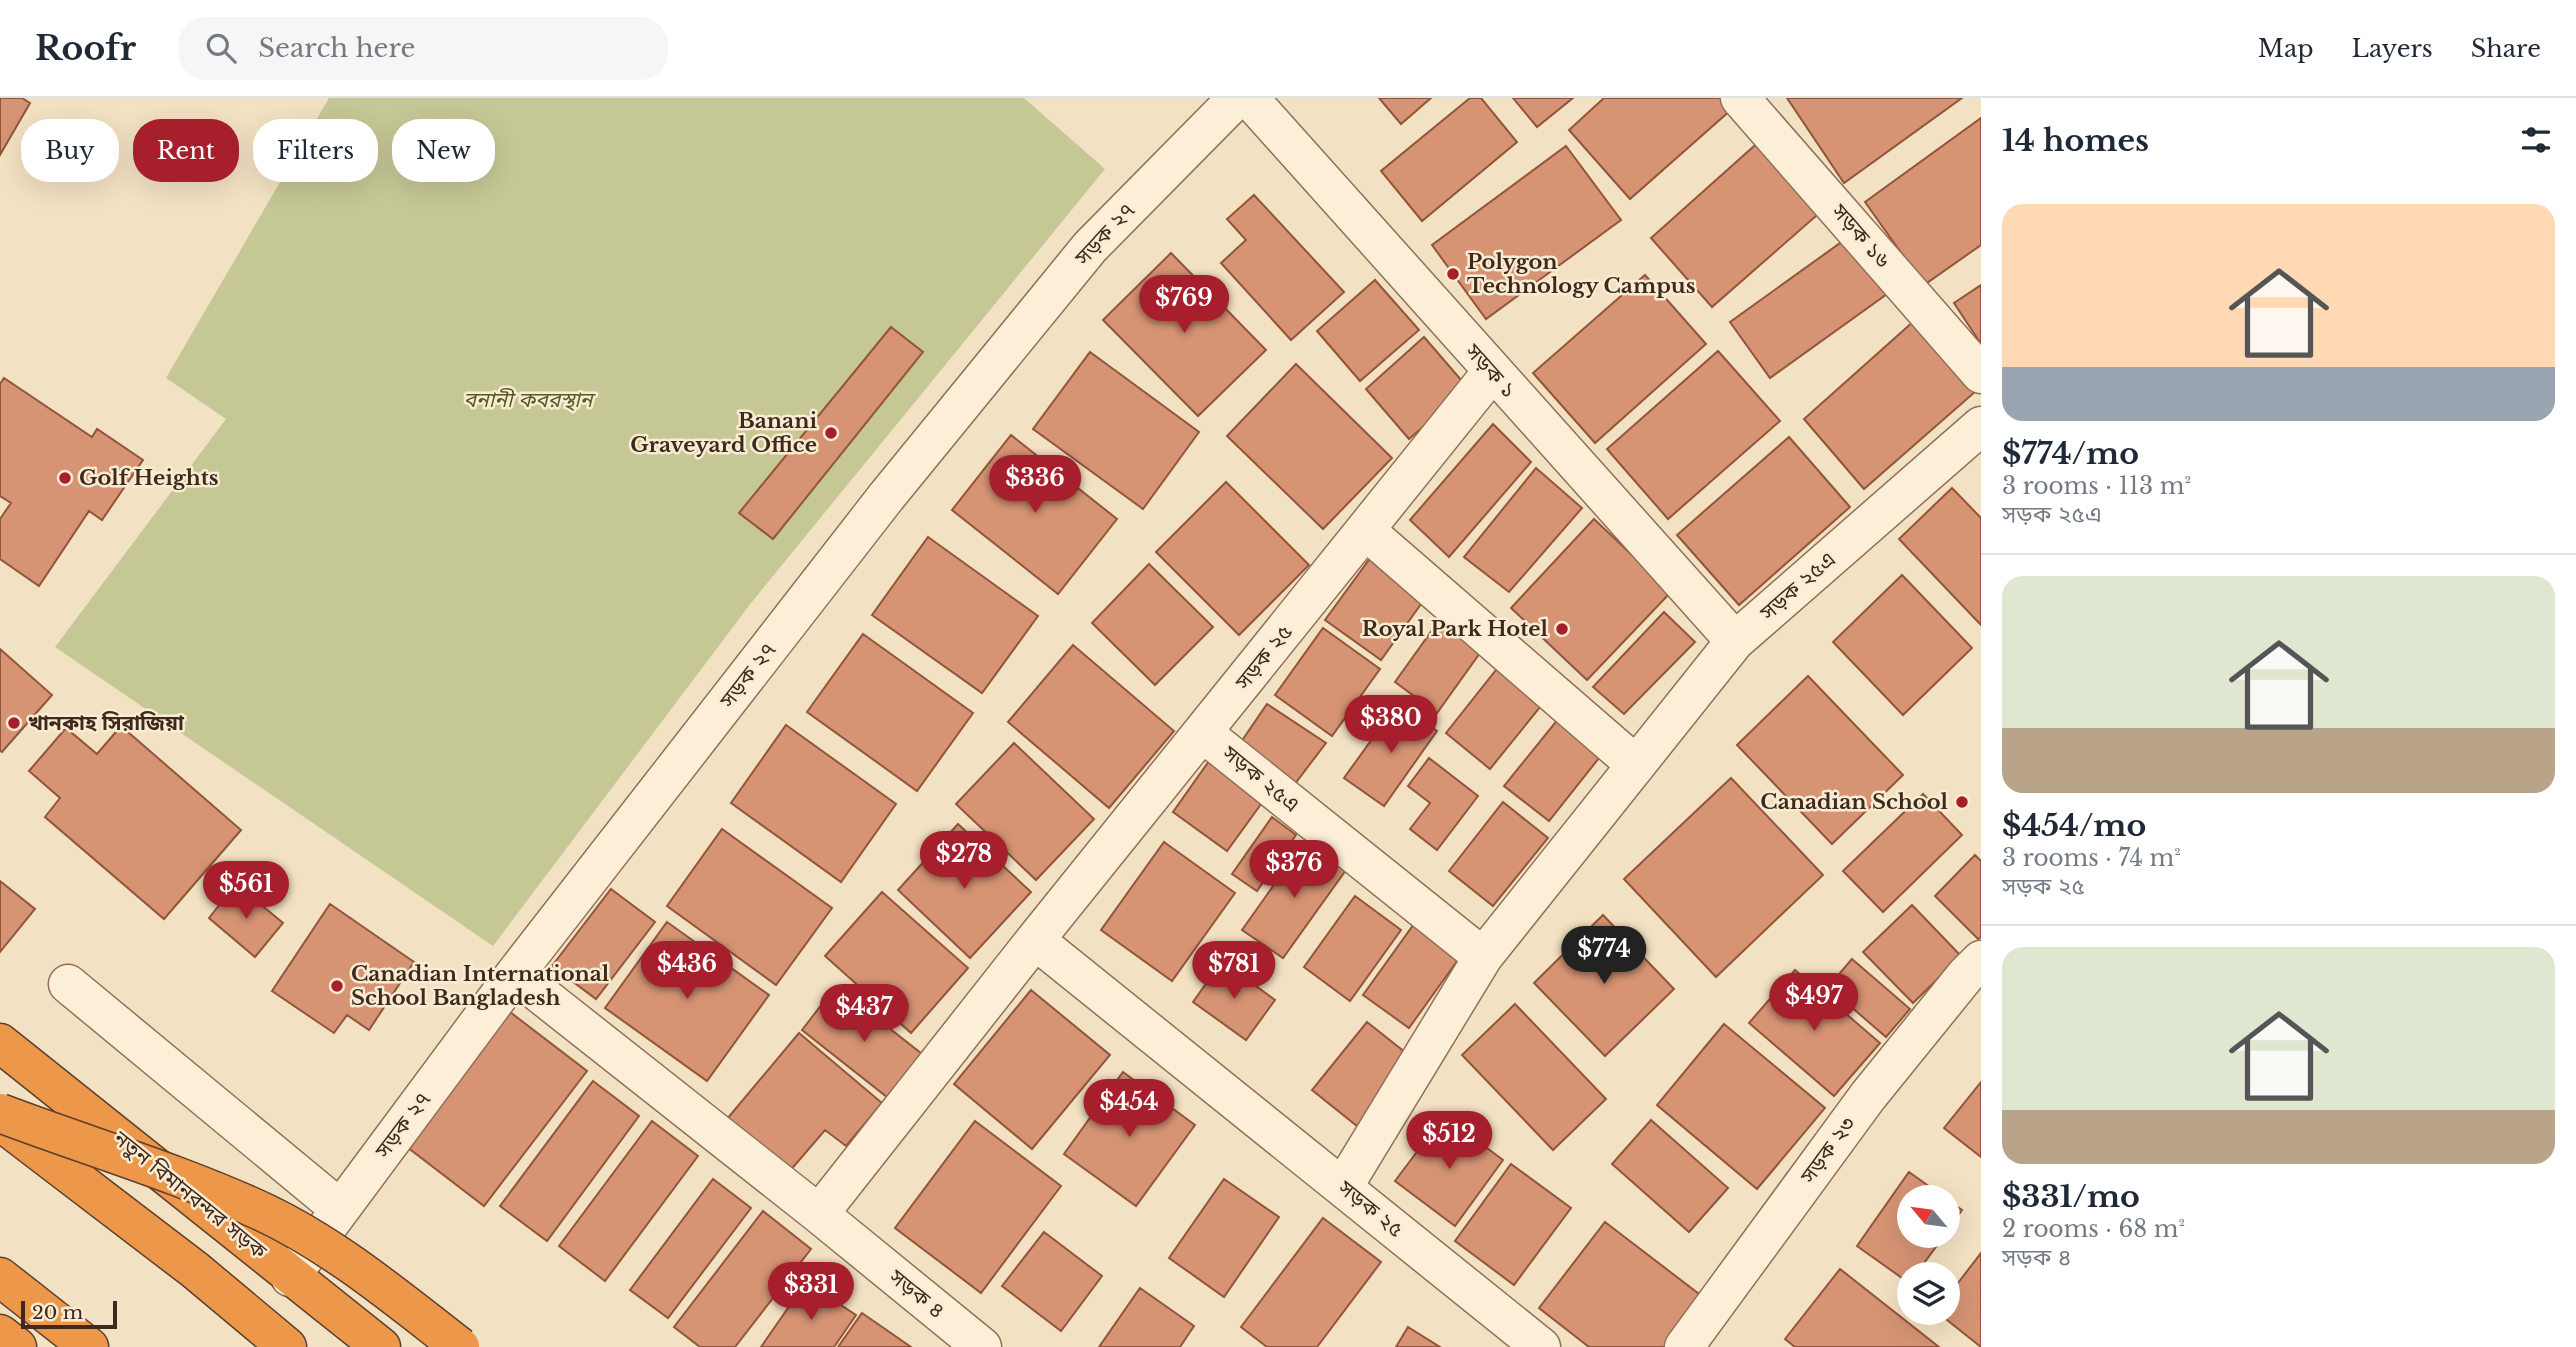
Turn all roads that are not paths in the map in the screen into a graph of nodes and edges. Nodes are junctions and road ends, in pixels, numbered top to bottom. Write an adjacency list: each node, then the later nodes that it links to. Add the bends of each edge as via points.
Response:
1 (1237, 98): 13 (street, সড়ক ২৭, via 1090,247 886,496)
2 (1249, 98): 4 (street, সড়ক ১)
3 (1740, 98): 5 (street, সড়ক ১৬)
4 (1492, 372): 7 (street, সড়ক ২৫); 8 (street, সড়ক ১)
5 (1981, 374)
6 (1981, 425): 8 (street, সড়ক ২৫এ)
7 (1365, 530): 9 (street, সড়ক ২৫); 10 (street)
8 (1735, 641): 10 (street, সড়ক ২৫এ)
9 (1203, 733): 11 (street, সড়ক ২৫); 12 (street, সড়ক ২৫এ)
10 (1634, 764): 12 (street, সড়ক ২৫এ)
11 (1035, 940): 19 (street, সড়ক ২৫); 21 (street, সড়ক ২৫)
12 (1483, 957): 19 (street, সড়ক ২৫এ)
13 (515, 974): 20 (street, সড়ক ২৭); 21 (street, সড়ক ৪)
14 (1976, 974): 33 (street, সড়ক ২৩, via 1868,1096)
15 (68, 984): 20 (street)
16 (0, 1043): 23 (highway, নতুন বিমানবন্দর সড়ক)
17 (0, 1113): 30 (highway, bridge, via 266,1213 329,1250)
18 (0, 1121): 24 (highway)
19 (1343, 1186): 32 (street, সড়ক ২৫)
20 (340, 1209): 23 (street, সড়ক ২৭)
21 (819, 1214): 31 (street, সড়ক ৪)
22 (0, 1277): 27 (highway)
23 (290, 1277): 24 (highway); 29 (highway, নতুন বিমানবন্দর সড়ক)
24 (256, 1321): 28 (highway)
25 (0, 1334): 26 (highway)
26 (17, 1347)
27 (89, 1347)
28 (287, 1347)
29 (381, 1347)
30 (460, 1347)
31 (982, 1347)
32 (1542, 1347)
33 (1684, 1347)

